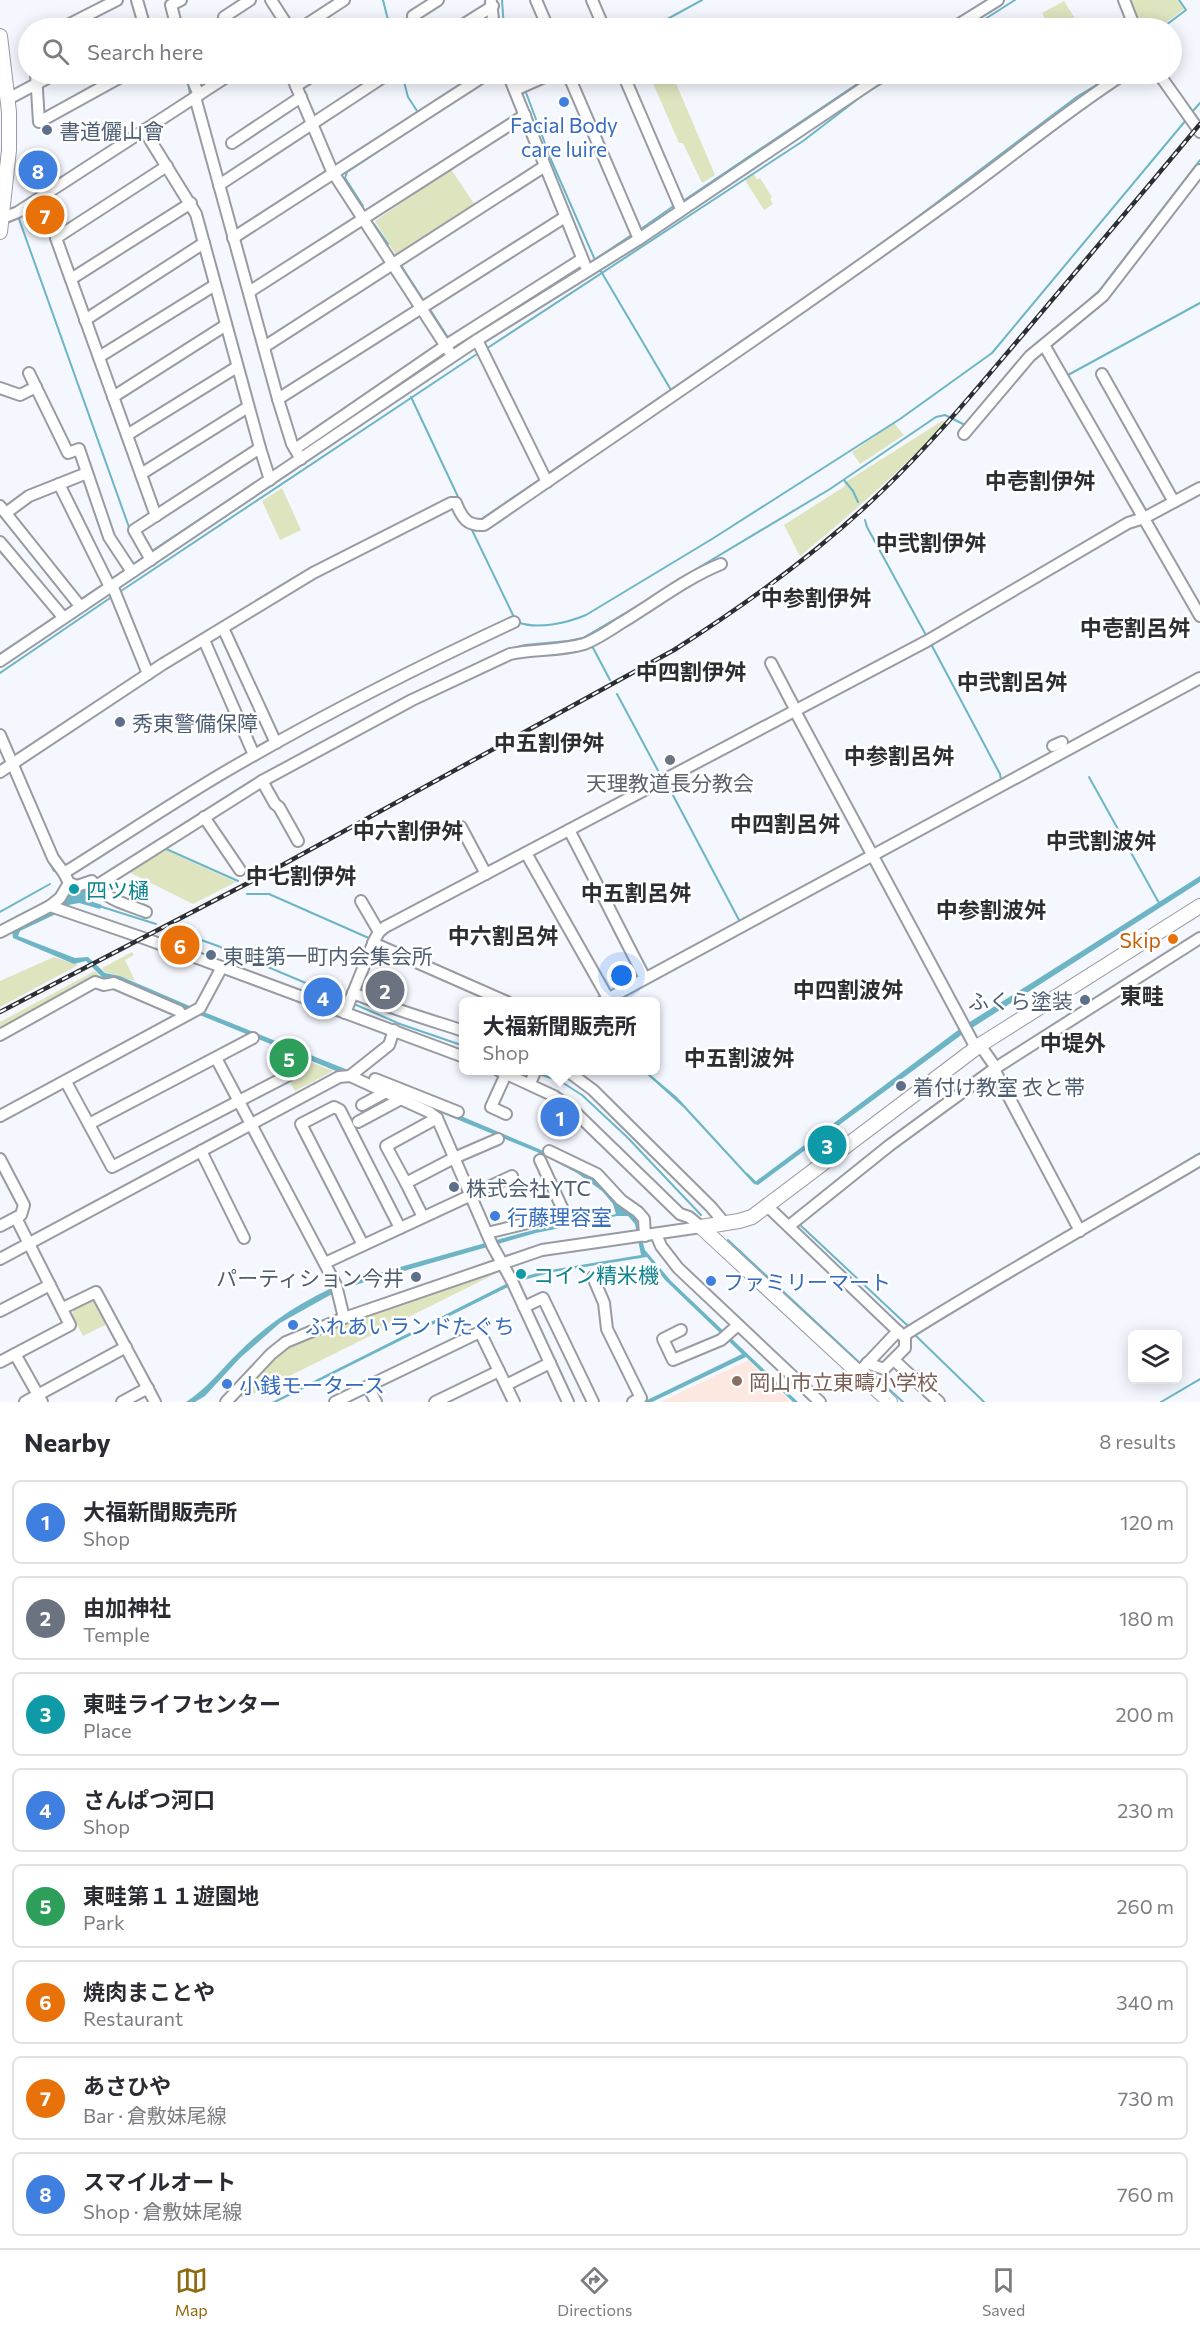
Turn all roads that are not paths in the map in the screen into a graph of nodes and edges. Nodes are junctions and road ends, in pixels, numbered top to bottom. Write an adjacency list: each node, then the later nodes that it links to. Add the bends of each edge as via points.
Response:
1 (117, 0): 14 (street)
2 (137, 0): 15 (street)
3 (181, 0): 16 (street, via 171,5)
4 (250, 0): 13 (street)
5 (271, 0): 17 (street)
6 (344, 0): 18 (street)
7 (438, 0): 19 (street)
8 (536, 0): 22 (street)
9 (592, 0): 23 (street)
10 (998, 0): 24 (street)
11 (1124, 0): 25 (street)
12 (491, 3): 20 (street); 21 (street)
13 (224, 17)
14 (82, 18)
15 (141, 18)
16 (174, 18)
17 (282, 18)
18 (316, 18)
19 (413, 18)
20 (471, 18)
21 (493, 18)
22 (544, 18)
23 (600, 18)
24 (969, 18)
25 (1131, 18)
26 (0, 38): 46 (street)
27 (31, 84): 46 (street)
28 (37, 84): 29 (street, via 39,122)
29 (108, 84)
30 (193, 84): 44 (street)
31 (213, 84): 44 (street)
32 (299, 84): 42 (street)
33 (372, 84): 48 (street)
34 (472, 84): 56 (street)
35 (517, 84): 43 (street)
36 (529, 84): 43 (street)
37 (572, 84): 64 (street)
38 (627, 84): 60 (street)
39 (868, 84): 60 (street)
40 (1108, 84): 95 (street, via 944,206)
41 (1166, 84): 50 (street)
42 (296, 86): 45 (street)
43 (520, 88): 47 (street)
44 (196, 93): 49 (street); 57 (street)
45 (301, 97): 48 (street); 51 (street)
46 (5, 109): 52 (street)
47 (525, 115): 54 (street); 62 (street)
48 (312, 123): 56 (street); 57 (street)
49 (144, 130): 53 (street); 63 (street)
50 (1199, 131)
51 (232, 143)
52 (5, 150): 58 (street)
53 (167, 166): 59 (street); 69 (street, via 56,238)
54 (545, 166): 61 (street); 67 (street)
55 (1200, 170): 76 (street, via 1103,296)
56 (334, 174): 62 (street); 65 (street)
57 (219, 186): 65 (street)
58 (2, 199): 63 (street)
59 (191, 203): 66 (street); 69 (street)
60 (679, 206): 64 (street)
61 (565, 217): 68 (street); 72 (street)
62 (363, 219): 67 (street); 71 (street)
63 (1, 226)
64 (637, 234): 68 (street)
65 (233, 238): 71 (street)
66 (204, 243): 70 (street); 73 (street)
67 (392, 264): 72 (street); 77 (street)
68 (585, 265): 75 (street); 78 (street)
69 (71, 279): 73 (street)
70 (215, 285): 74 (street); 79 (street)
71 (249, 292): 77 (street)
72 (421, 309): 78 (street); 86 (street)
73 (85, 320): 79 (street)
74 (226, 325): 80 (street); 85 (street)
75 (477, 340): 78 (street); 95 (street)
76 (1047, 343): 88 (street, via 1030,356); 101 (street)
77 (264, 347): 86 (street)
78 (449, 352): 91 (street)
79 (99, 357): 85 (street)
80 (237, 367): 87 (street); 89 (street)
81 (29, 373): 83 (street)
82 (1102, 374): 98 (street)
83 (36, 387): 84 (street, via 20,395); 92 (street, via 68,453 78,449)
84 (0, 388)
85 (113, 397): 89 (street)
86 (278, 399): 91 (street)
87 (249, 407): 90 (street); 93 (street)
88 (964, 434)
89 (127, 435): 93 (street)
90 (260, 448): 94 (street); 100 (street)
91 (298, 454): 94 (street)
92 (87, 473): 96 (street); 105 (street, via 109,537)
93 (141, 474): 100 (street)
94 (269, 476): 103 (street)
95 (545, 478): 111 (street, via 484,525 463,519 456,503 451,502 313,573)
96 (59, 484): 99 (street); 106 (street)
97 (1200, 488): 98 (street)
98 (1172, 499): 101 (street)
99 (3, 510): 107 (street)
100 (156, 516): 103 (street, via 134,530)
101 (1147, 516): 109 (street); 117 (street, via 1128,523 929,640)
102 (0, 542): 108 (street)
103 (149, 556): 105 (street)
104 (721, 564): 122 (street, via 696,575 586,643 510,654 412,700)
105 (130, 569): 106 (street)
106 (111, 588): 107 (street); 115 (street)
107 (78, 603): 108 (street)
108 (61, 615): 113 (street)
109 (1200, 616)
110 (514, 622): 119 (street)
111 (223, 628): 112 (street); 119 (street)
112 (204, 640): 115 (street); 120 (street)
113 (0, 661)
114 (771, 663): 117 (street)
115 (148, 674): 121 (street)
116 (1200, 678): 127 (street, via 1061,746)
117 (794, 708): 125 (street); 127 (street)
118 (0, 735): 121 (street)
119 (276, 743): 120 (street)
120 (254, 755): 131 (street, via 170,805)
121 (7, 768): 131 (street)
122 (262, 781): 123 (street); 126 (street)
123 (204, 817): 129 (street); 132 (street)
124 (461, 827): 130 (street)
125 (568, 830): 128 (street); 141 (street)
126 (298, 841)
127 (871, 852): 141 (street); 150 (street)
128 (526, 853): 130 (street); 143 (street)
129 (240, 870)
130 (485, 872): 138 (street)
131 (66, 883): 132 (street, via 77,886 92,880); 135 (street)
132 (96, 886): 136 (street, via 116,902)
133 (361, 900): 138 (street)
134 (1200, 906): 150 (street)
135 (55, 907): 137 (street); 140 (street)
136 (146, 912)
137 (0, 932)
138 (376, 935): 142 (street); 144 (street)
139 (1200, 938): 153 (street)
140 (222, 967): 144 (street); 145 (street)
141 (643, 975): 143 (street)
142 (497, 997)
143 (605, 997)
144 (349, 1002): 146 (street); 147 (street, via 402,1010)
145 (187, 1012): 148 (street, via 114,983 95,982); 159 (street)
146 (394, 1030): 151 (street); 154 (street, via 389,1046)
147 (459, 1030)
148 (0, 1035)
149 (253, 1038): 152 (street)
150 (978, 1047): 153 (street); 182 (street)
151 (459, 1055)
152 (216, 1058): 162 (street); 170 (street)
153 (994, 1066): 188 (street); 191 (street)
154 (352, 1073): 160 (street); 164 (street); 168 (street)
155 (289, 1075): 162 (street)
156 (501, 1075): 166 (street, via 491,1107)
157 (572, 1075): 186 (street, via 593,1090 711,1207)
158 (533, 1076): 183 (street)
159 (66, 1082): 167 (street); 170 (street)
160 (386, 1092): 161 (street); 163 (street)
161 (401, 1099): 164 (street); 169 (street)
162 (238, 1100): 168 (street); 170 (street, via 112,1167)
163 (362, 1105)
164 (432, 1109): 165 (street); 174 (street); 180 (street, via 386,1146)
165 (458, 1112)
166 (506, 1114)
167 (0, 1116)
168 (250, 1122): 172 (street); 199 (street)
169 (358, 1122)
170 (89, 1124)
171 (498, 1139): 174 (street)
172 (201, 1151): 194 (street); 196 (street)
173 (549, 1151): 193 (street, via 597,1174 638,1212)
174 (454, 1158): 180 (street); 181 (street)
175 (0, 1159): 178 (street)
176 (540, 1160): 195 (street, via 565,1214)
177 (1200, 1160): 191 (street)
178 (3, 1171): 185 (street, via 24,1205)
179 (512, 1176): 181 (street)
180 (406, 1183): 184 (street)
181 (471, 1195): 184 (street); 195 (street)
182 (766, 1205): 186 (street, via 746,1220); 188 (street)
183 (680, 1214): 189 (street); 192 (street, via 684,1220)
184 (423, 1217): 190 (street)
185 (16, 1218): 187 (street); 196 (street)
186 (722, 1224): 189 (street)
187 (0, 1226)
188 (789, 1226): 209 (street)
189 (701, 1227): 192 (street); 215 (street)
190 (400, 1228): 197 (street); 197 (street, via 340,1110 334,1107 301,1124)
191 (1078, 1228): 209 (street)
192 (681, 1230): 193 (street)
193 (651, 1235): 200 (street, via 542,1250); 208 (street)
194 (244, 1238)
195 (490, 1239): 200 (street)
196 (28, 1242): 198 (street); 202 (street)
197 (363, 1245): 199 (street)
198 (0, 1259)
199 (325, 1263): 206 (street)
200 (502, 1263): 203 (street); 206 (street)
201 (593, 1277): 231 (street, via 604,1303 607,1329 641,1398)
202 (50, 1285): 204 (street); 205 (street)
203 (524, 1307): 214 (street); 230 (street, via 543,1298)
204 (63, 1308): 210 (street, via 96,1292); 211 (street, via 70,1325)
205 (0, 1311)
206 (344, 1318): 224 (street, via 286,1342)
207 (681, 1330): 208 (street, via 663,1339 673,1360)
208 (731, 1332): 232 (street)
209 (906, 1332): 212 (street, via 905,1348); 215 (street)
210 (126, 1347): 219 (street); 220 (street)
211 (15, 1354): 213 (street); 220 (street)
212 (894, 1360): 215 (street, via 885,1369); 234 (street)
213 (0, 1362)
214 (550, 1363): 217 (street); 229 (street)
215 (863, 1367): 233 (street)
216 (499, 1371): 217 (street); 218 (street, via 480,1332); 227 (street)
217 (506, 1385): 228 (street)
218 (368, 1386): 225 (street); 226 (street)
219 (148, 1388): 222 (street); 223 (street)
220 (40, 1398): 221 (street)
221 (25, 1402)
222 (122, 1402)
223 (156, 1402)
224 (226, 1402)
225 (335, 1402)
226 (376, 1402)
227 (435, 1402)
228 (514, 1402)
229 (568, 1402)
230 (592, 1402)
231 (633, 1402)
232 (820, 1402)
233 (890, 1402)
234 (939, 1402)

